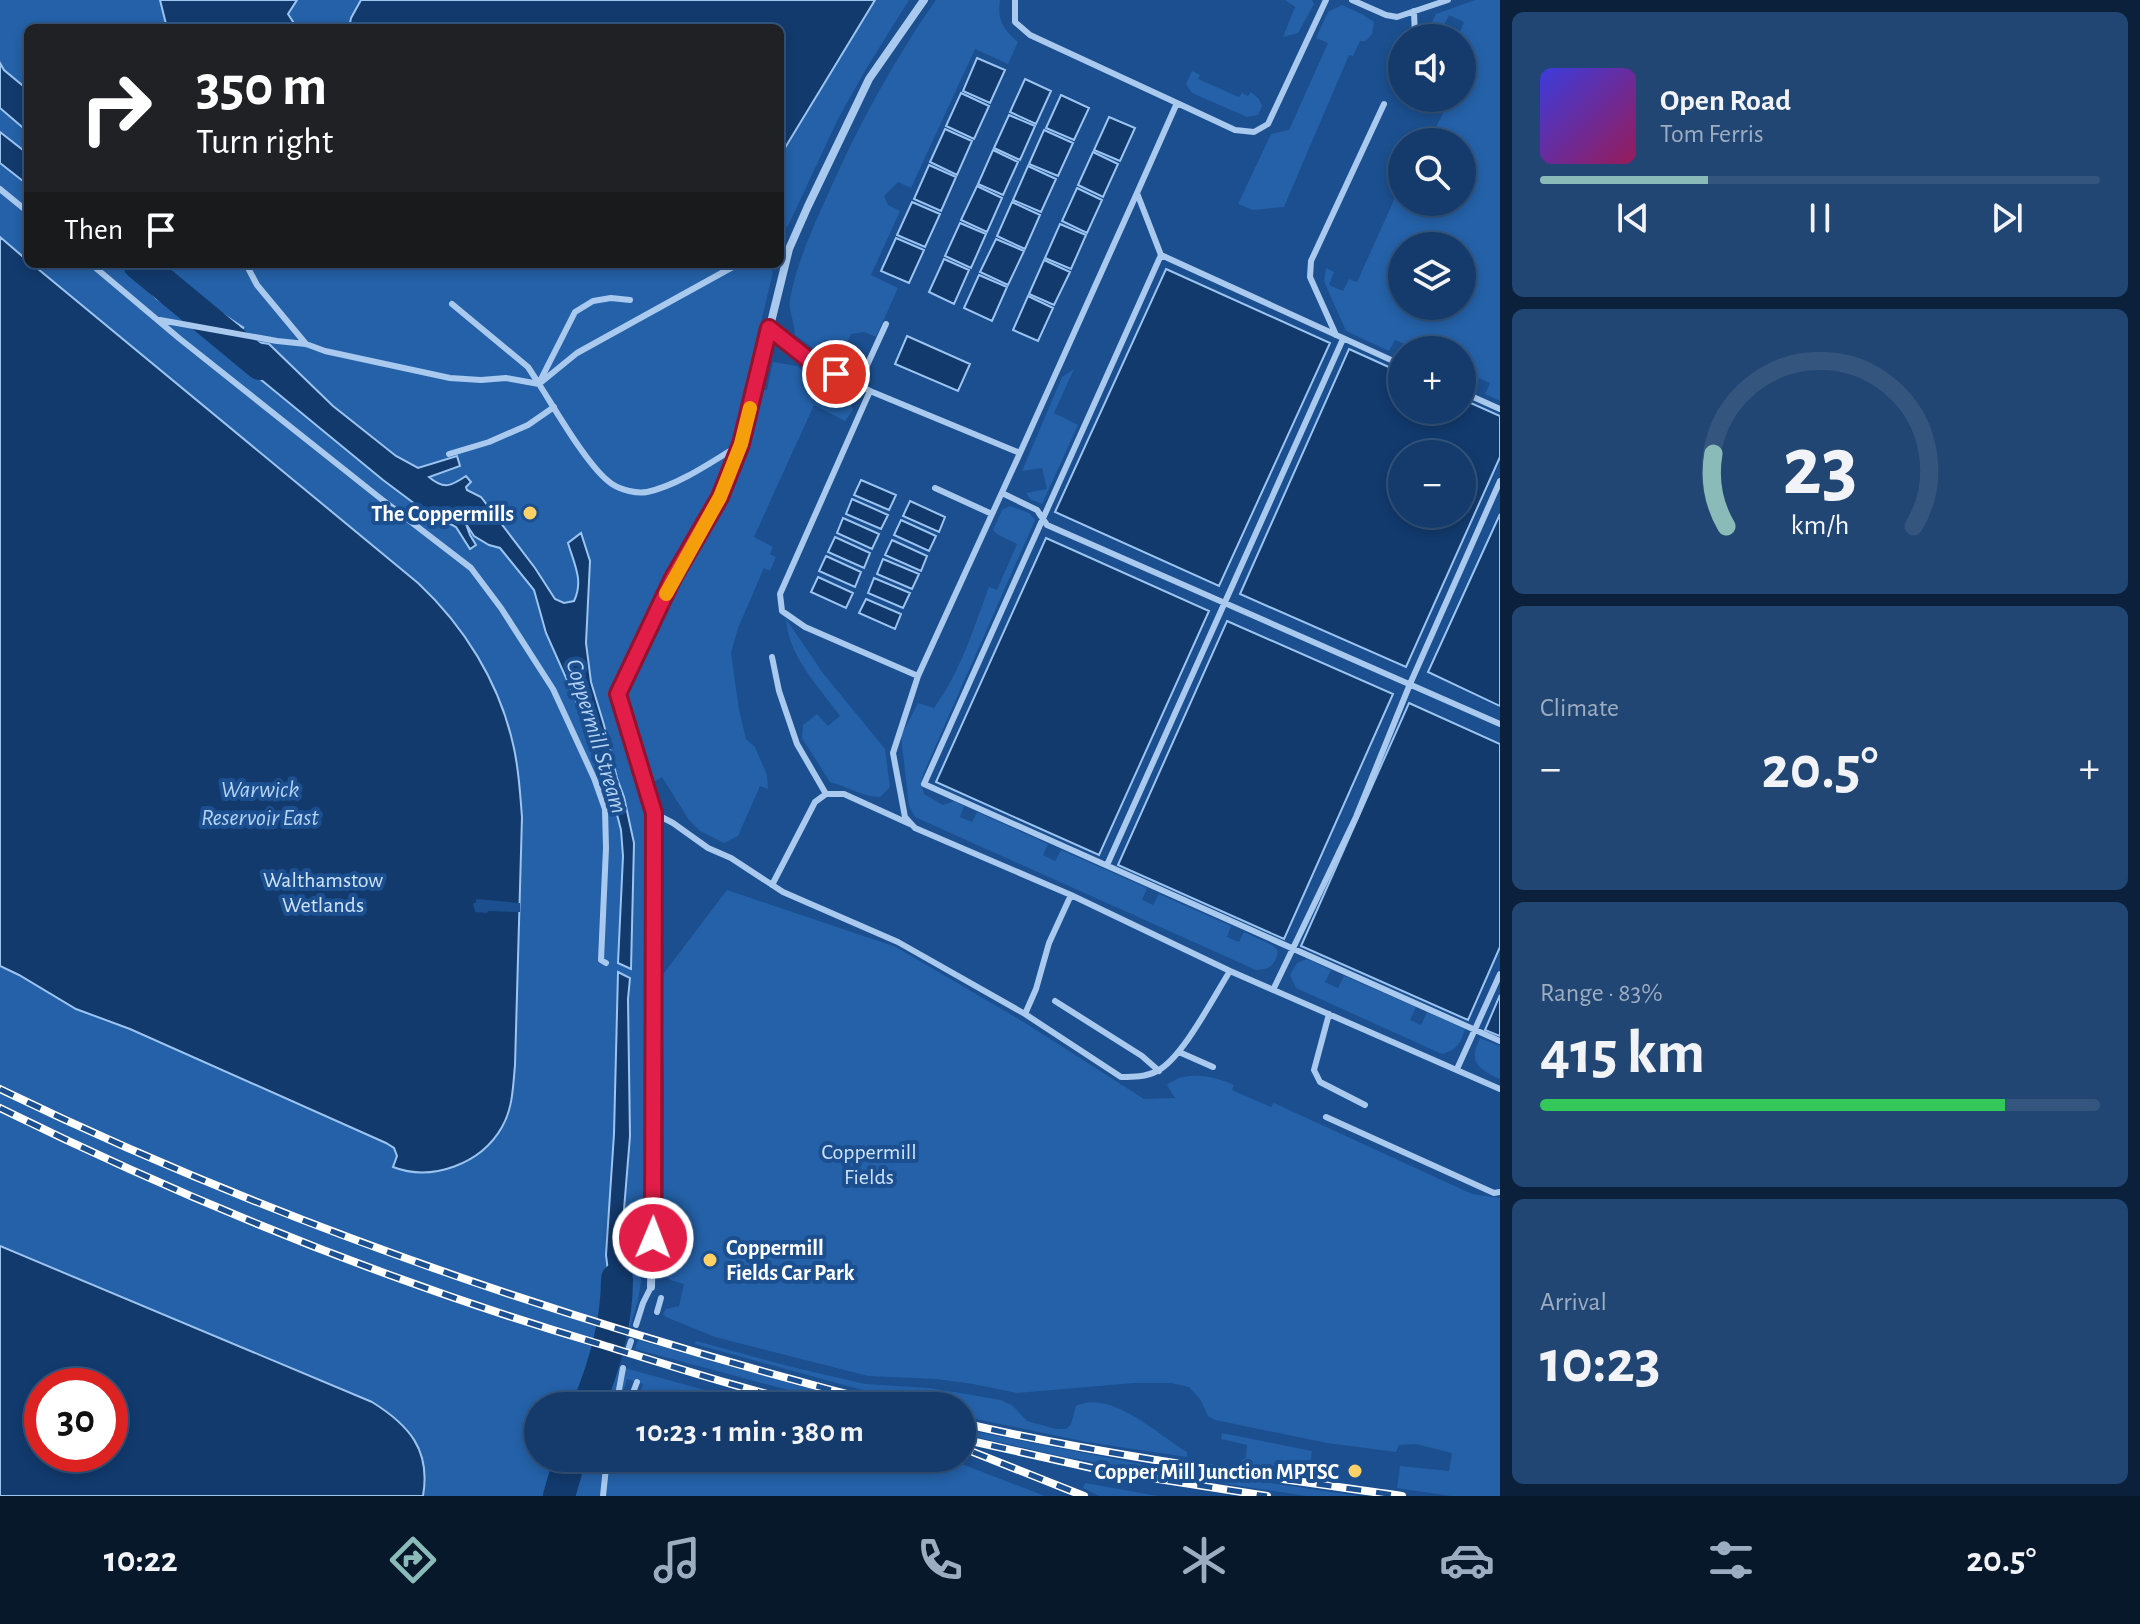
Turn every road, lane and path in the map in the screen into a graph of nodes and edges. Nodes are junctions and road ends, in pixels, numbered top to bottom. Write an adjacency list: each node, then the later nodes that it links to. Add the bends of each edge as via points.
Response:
1 (924, 0): 13 (street, via 869,79)
2 (1015, 0): 8 (lane, via 1015,22 1030,35)
3 (1326, 0): 8 (lane, via 1268,124 1254,132 1235,130)
4 (1352, 0): 6 (lane, via 1397,17)
5 (1448, 0): 6 (lane)
6 (1414, 11): 7 (lane)
7 (1414, 24)
8 (1177, 103): 11 (lane)
9 (1384, 104): 24 (lane, via 1311,261 1310,277)
10 (0, 189): 12 (lane)
11 (1137, 193): 14 (lane); 35 (lane)
12 (24, 209)
13 (785, 249)
14 (1161, 255): 24 (lane); 41 (lane)
15 (96, 268): 21 (lane)
16 (248, 268): 26 (lane)
17 (731, 268): 28 (lane, via 577,353)
18 (781, 268): 23 (street)
19 (630, 300): 28 (lane, via 593,301 575,312)
20 (452, 304): 28 (lane, via 528,367)
21 (159, 320): 26 (lane); 54 (lane, via 471,568 501,608 553,689 605,809 601,960)
22 (886, 324): 29 (lane)
23 (769, 328): 29 (lane, via 813,363); 34 (street)
24 (1336, 336): 25 (lane)
25 (1343, 339): 27 (lane); 42 (lane)
26 (306, 344): 28 (lane, via 450,378)
27 (1388, 359)
28 (539, 384): 32 (lane)
29 (858, 385): 30 (lane)
30 (870, 391): 35 (lane); 44 (lane, via 780,594 782,611 805,627)
31 (1476, 398): 33 (lane)
32 (554, 407): 34 (lane, via 591,462 611,484 628,491 645,493 685,477); 36 (lane, via 515,431)
33 (1500, 409)
34 (741, 444): 48 (street, via 720,497 673,578 618,694)
35 (1020, 453): 39 (lane)
36 (449, 454)
37 (1500, 481): 45 (lane)
38 (935, 488): 40 (lane)
39 (1002, 493): 40 (lane); 41 (lane, via 1037,510)
40 (992, 514): 44 (lane)
41 (1043, 519): 42 (lane); 50 (lane, via 924,784)
42 (1224, 603): 45 (lane); 50 (lane)
43 (772, 657): 47 (lane, via 797,744)
44 (918, 676): 49 (lane, via 893,753 901,804)
45 (1410, 684): 46 (lane); 53 (lane, via 1356,817)
46 (1500, 724)
47 (826, 794): 49 (lane, via 844,794); 51 (lane, via 815,802)
48 (654, 813): 51 (lane); 71 (street)
49 (913, 826): 52 (lane)
50 (1107, 865): 53 (lane)
51 (772, 885): 59 (lane, via 898,942)
52 (1071, 895): 55 (lane); 59 (lane)
53 (1292, 948): 57 (lane); 61 (lane)
54 (606, 963)
55 (1230, 971): 57 (lane); 63 (lane)
56 (1500, 974): 61 (lane)
57 (1273, 990): 60 (lane)
58 (1055, 1001): 66 (lane)
59 (1025, 1014): 66 (lane, via 1121,1077)
60 (1329, 1014): 65 (lane); 68 (lane, via 1314,1070 1320,1082)
61 (1475, 1030): 62 (lane); 65 (lane)
62 (1500, 1041)
63 (1179, 1052): 64 (lane); 66 (lane)
64 (1213, 1067)
65 (1457, 1069): 67 (lane)
66 (1159, 1071)
67 (1500, 1089)
68 (1365, 1105)
69 (1326, 1117): 70 (lane)
70 (1500, 1192)
71 (651, 1287): 74 (lane)
72 (661, 1298): 73 (lane)
73 (657, 1312)
74 (636, 1325)
75 (623, 1368): 77 (lane)
76 (637, 1382): 78 (lane)
77 (619, 1392)
78 (633, 1392)
79 (606, 1472): 80 (lane)
80 (603, 1496)

